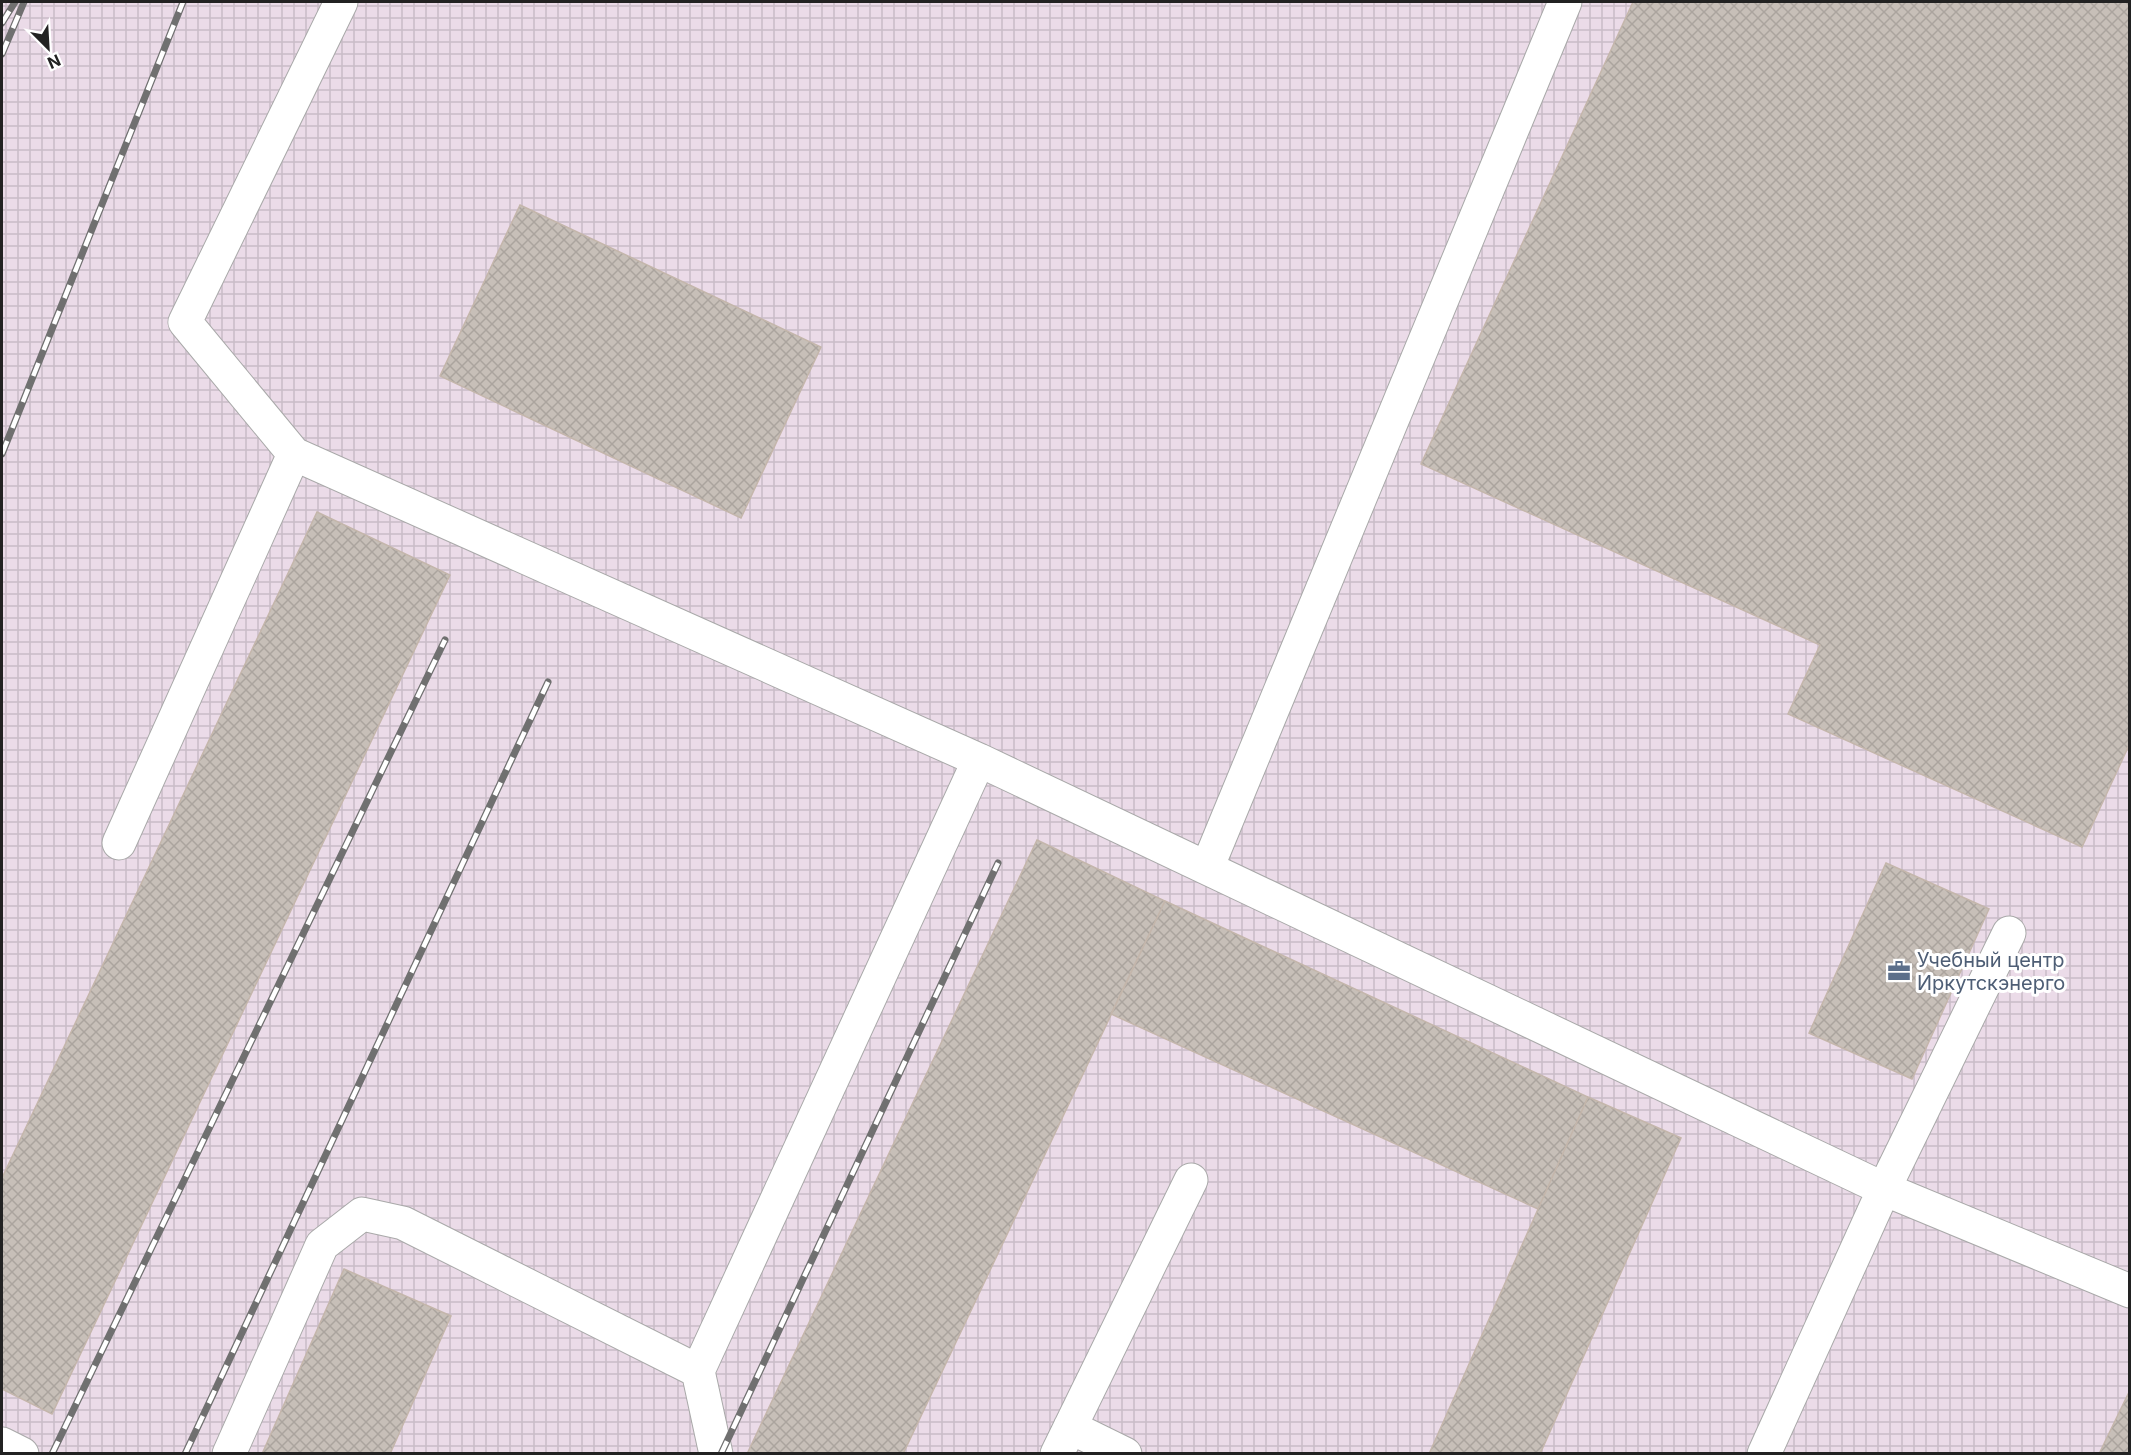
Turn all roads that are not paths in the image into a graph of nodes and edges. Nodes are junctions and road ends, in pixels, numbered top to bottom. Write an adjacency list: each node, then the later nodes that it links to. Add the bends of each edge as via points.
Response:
1 (341, 2): 3 (lane, via 185,322)
2 (1565, 2): 6 (lane)
3 (294, 454): 4 (lane); 5 (lane)
4 (979, 760): 6 (lane); 11 (lane)
5 (119, 843)
6 (1207, 868): 9 (lane)
7 (2009, 933): 9 (lane)
8 (1191, 1180): 12 (lane)
9 (1884, 1189): 10 (lane); 18 (lane)
10 (2130, 1291)
11 (698, 1371): 15 (lane, via 403,1223 362,1214 322,1245); 16 (lane)
12 (1064, 1440): 17 (lane)
13 (2, 1444): 14 (lane)
14 (22, 1454)
15 (229, 1454)
16 (716, 1454)
17 (1125, 1454)
18 (1764, 1454)

